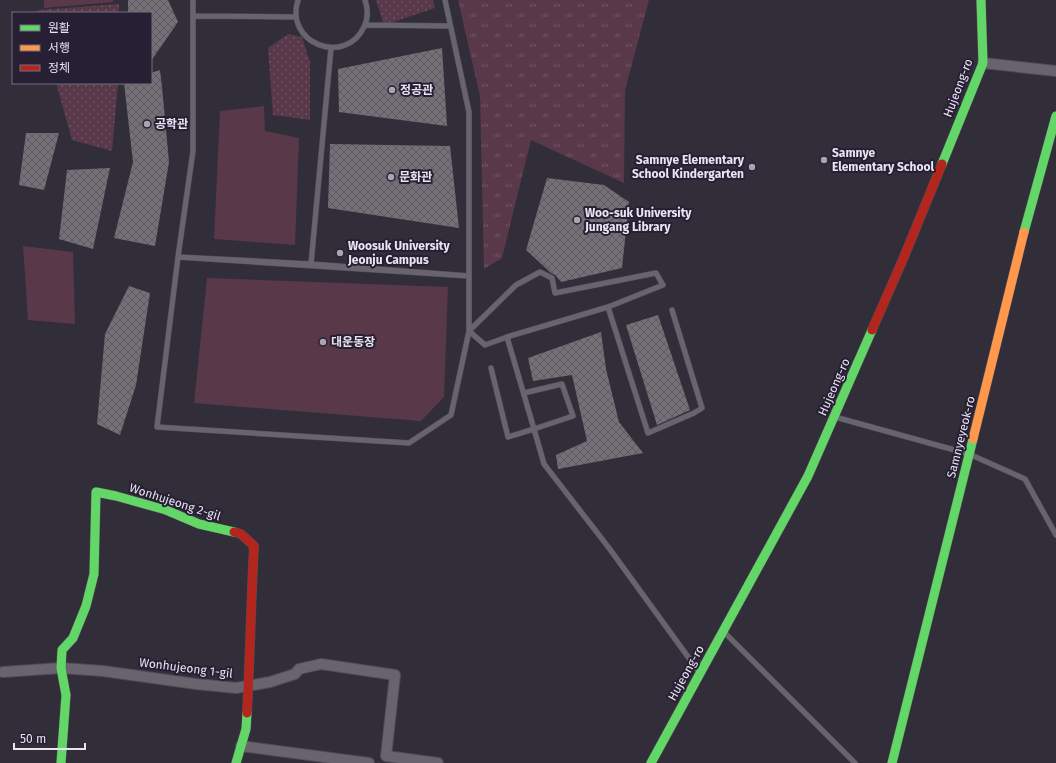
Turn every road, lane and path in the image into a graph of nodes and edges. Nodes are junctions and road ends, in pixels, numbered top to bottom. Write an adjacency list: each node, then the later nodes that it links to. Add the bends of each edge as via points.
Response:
1 (193, 0): 6 (lane)
2 (298, 0): 7 (lane)
3 (365, 0): 8 (lane)
4 (445, 0): 9 (lane)
5 (981, 0): 11 (street, Hujeong-ro)
6 (193, 16): 7 (lane); 14 (lane, via 193,151)
7 (296, 17): 10 (lane, via 304,35 321,46)
8 (365, 25): 9 (lane); 10 (lane, via 354,40 343,46)
9 (450, 26): 16 (lane, via 469,112)
10 (331, 48): 15 (lane)
11 (983, 63): 12 (street); 23 (street, Hujeong-ro, via 904,256)
12 (1056, 71)
13 (1056, 116): 25 (street, Samnyeyeok-ro, via 1022,239)
14 (178, 257): 15 (lane); 16 (lane); 19 (lane, via 157,427 409,443 451,415)
15 (311, 264): 16 (lane)
16 (469, 276): 19 (lane)
17 (608, 306): 18 (lane, via 648,433 702,408); 19 (lane, via 663,285 656,273 555,293 552,278 540,272 516,285); 20 (lane)
18 (672, 310)
19 (469, 331): 20 (lane, via 485,345)
20 (507, 337): 22 (lane)
21 (491, 368): 24 (lane, via 508,437)
22 (524, 394): 24 (lane); 24 (lane, via 562,384 573,416)
23 (834, 417): 25 (lane); 27 (street, Hujeong-ro, via 808,476)
24 (534, 429): 30 (lane, via 544,464)
25 (970, 454): 26 (lane, via 1025,479); 40 (street, Samnyeyeok-ro)
26 (1056, 535)
27 (723, 630): 30 (street, Hujeong-ro); 39 (lane)
28 (61, 668): 29 (street, Wonhujeong 1-gil); 31 (street, Wonhujeong 1-gil, via 236,688); 31 (street, Wonhujeong 2-gil, via 62,650 73,638 86,606 94,574 96,492 166,510 199,524 241,534 254,546); 34 (street, Wonhujeong 2-gil, via 66,695)
29 (3, 672)
30 (700, 672): 38 (street, Hujeong-ro)
31 (248, 686): 32 (street, Wonhujeong 2-gil, via 246,729); 33 (street, Wonhujeong 1-gil, via 270,682 295,674 298,669 321,664 395,675)
32 (241, 746): 35 (street, Wonhujeong 2-gil); 36 (street)
33 (388, 759): 37 (street, Wonhujeong 1-gil)
34 (61, 763)
35 (236, 763)
36 (369, 763)
37 (438, 763)
38 (651, 763)
39 (855, 763)
40 (892, 763)

